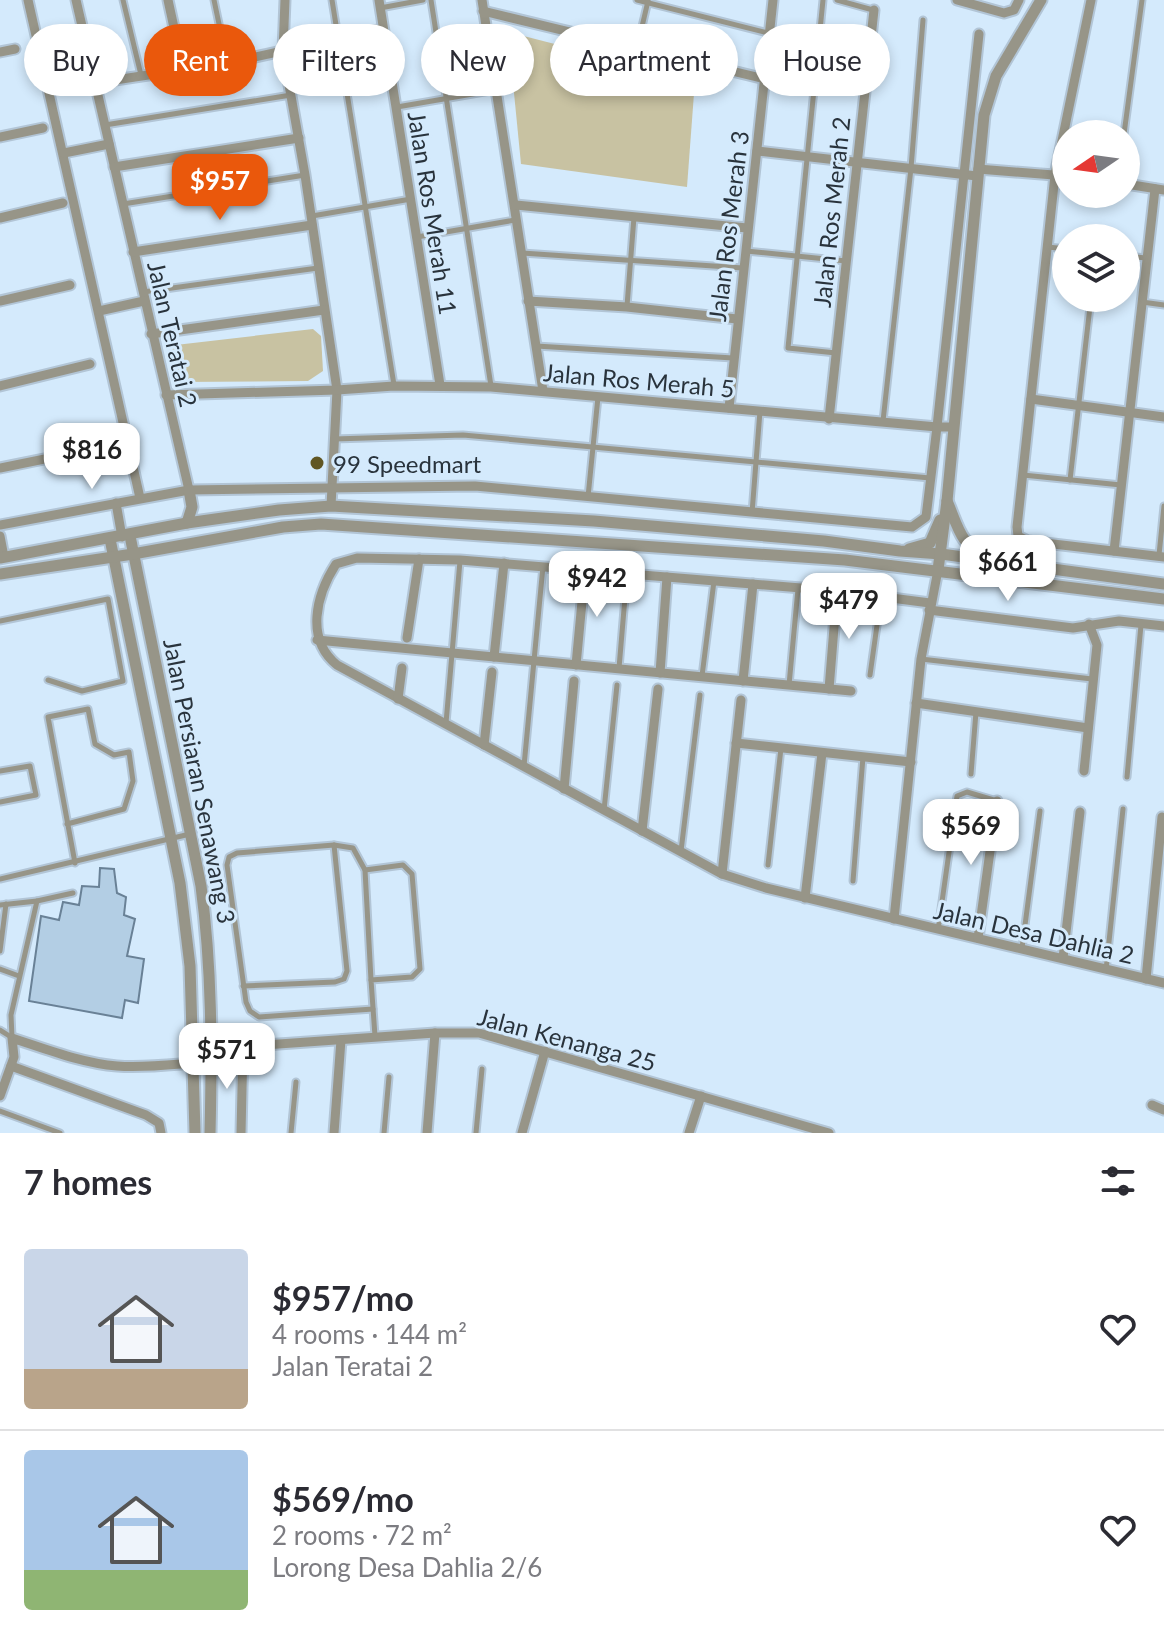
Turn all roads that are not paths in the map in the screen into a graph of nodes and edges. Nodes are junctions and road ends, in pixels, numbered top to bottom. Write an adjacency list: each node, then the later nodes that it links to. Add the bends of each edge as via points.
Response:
1 (28, 0): 58 (street)
2 (76, 0): 24 (street, Jalan Teratai 2)
3 (123, 0): 37 (lane)
4 (168, 0): 25 (street)
5 (214, 0): 26 (lane)
6 (285, 0): 27 (street)
7 (332, 0): 28 (lane)
8 (423, 0): 20 (lane)
9 (431, 0): 48 (lane)
10 (637, 0): 19 (lane)
11 (773, 0): 32 (street, Jalan Ros Merah 3)
12 (823, 0): 59 (lane)
13 (837, 0): 22 (lane)
14 (960, 0): 15 (street, via 1004,13 1014,10)
15 (1019, 0)
16 (1041, 0): 63 (street, via 988,95)
17 (1091, 0): 50 (street)
18 (1142, 0): 51 (lane)
19 (648, 1): 31 (lane); 33 (lane)
20 (379, 4): 29 (street, Jalan Ros Merah 11)
21 (483, 6): 30 (street)
22 (874, 10): 60 (street, Jalan Ros Merah 2)
23 (923, 20): 62 (lane)
24 (81, 24)
25 (173, 24)
26 (219, 24)
27 (284, 24)
28 (336, 24)
29 (381, 24)
30 (550, 24)
31 (643, 24)
32 (772, 24)
33 (754, 29)
34 (979, 34): 64 (street)
35 (15, 49): 36 (street)
36 (0, 52)
37 (141, 75): 38 (street); 39 (street)
38 (144, 75)
39 (128, 77)
40 (98, 96): 52 (street, Jalan Teratai 2)
41 (285, 96): 52 (lane)
42 (291, 96): 55 (street)
43 (348, 96): 73 (lane)
44 (394, 96): 49 (street, Jalan Ros Merah 11)
45 (460, 96): 48 (lane)
46 (497, 96): 71 (street)
47 (763, 96): 57 (street, Jalan Ros Merah 3)
48 (448, 98): 49 (lane); 79 (lane)
49 (396, 107): 68 (street, Jalan Ros Merah 11)
50 (1068, 120)
51 (1126, 120)
52 (104, 125): 56 (street, Jalan Teratai 2)
53 (43, 128): 54 (street)
54 (0, 137)
55 (299, 138): 61 (street); 65 (street)
56 (109, 144): 58 (street); 61 (street, Jalan Teratai 2)
57 (757, 151): 59 (street); 78 (street, Jalan Ros Merah 3)
58 (64, 153): 101 (street)
59 (807, 157): 60 (street); 86 (lane)
60 (857, 162): 62 (street); 90 (street, Jalan Ros Merah 2)
61 (114, 167): 70 (street, Jalan Teratai 2)
62 (911, 168): 64 (street); 124 (lane)
63 (978, 172): 64 (street); 66 (street); 126 (street)
64 (962, 174): 125 (street)
65 (305, 175): 70 (lane); 76 (street)
66 (1052, 175)
67 (1159, 190): 89 (street)
68 (411, 199): 73 (lane); 80 (street, Jalan Ros Merah 11)
69 (63, 203): 75 (street)
70 (122, 205): 84 (street, Jalan Teratai 2)
71 (516, 205): 74 (street); 77 (street)
72 (1052, 206): 81 (street)
73 (366, 207): 76 (lane); 111 (lane)
74 (634, 217): 78 (street); 88 (lane)
75 (0, 218)
76 (312, 220): 84 (street); 91 (street)
77 (518, 220): 79 (lane); 85 (street)
78 (747, 228): 83 (street, Jalan Ros Merah 3)
79 (467, 229): 80 (lane); 112 (lane)
80 (417, 237): 109 (street, Jalan Ros Merah 11)
81 (1048, 247): 82 (lane); 117 (street)
82 (1052, 247)
83 (745, 251): 86 (lane); 92 (street, Jalan Ros Merah 3)
84 (133, 252): 94 (street, Jalan Teratai 2)
85 (522, 253): 88 (lane); 96 (street)
86 (797, 256): 90 (lane); 106 (lane, via 788,348)
87 (1140, 258): 89 (lane)
88 (632, 259): 92 (lane); 99 (lane)
89 (1147, 259): 97 (street)
90 (846, 261): 106 (street, Jalan Ros Merah 2)
91 (318, 268): 94 (lane); 100 (street)
92 (743, 268): 103 (street, Jalan Ros Merah 3)
93 (70, 285): 95 (street)
94 (143, 296): 101 (street); 104 (street, Jalan Teratai 2)
95 (0, 301)
96 (528, 301): 99 (street); 105 (street)
97 (1142, 302): 98 (lane); 121 (street)
98 (1164, 305)
99 (627, 307): 103 (street)
100 (324, 310): 104 (street); 113 (street)
101 (99, 311): 128 (street)
102 (1089, 312): 118 (lane)
103 (737, 319): 107 (street, Jalan Ros Merah 3)
104 (151, 334): 115 (street, Jalan Teratai 2)
105 (535, 345): 107 (lane); 114 (street)
106 (836, 353): 123 (street, Jalan Ros Merah 2)
107 (733, 358): 119 (street, Jalan Ros Merah 3)
108 (90, 364): 110 (street)
109 (440, 385): 111 (street, Jalan Ros Merah 5); 112 (street, Jalan Ros Merah 5)
110 (0, 386)
111 (394, 386): 113 (street, Jalan Ros Merah 5)
112 (491, 387): 114 (street, Jalan Ros Merah 5)
113 (337, 390): 115 (street, Jalan Ros Merah 5); 127 (street)
114 (543, 391): 116 (street, Jalan Ros Merah 5)
115 (166, 395): 137 (street, Jalan Teratai 2)
116 (598, 397): 119 (street, Jalan Ros Merah 5); 129 (lane)
117 (1031, 399): 118 (street); 132 (street)
118 (1078, 406): 121 (street); 134 (lane)
119 (729, 408): 120 (street, Jalan Ros Merah 5)
120 (760, 411): 123 (street, Jalan Ros Merah 5); 130 (lane)
121 (1130, 412): 122 (street); 135 (street)
122 (1164, 417)
123 (829, 419): 124 (street, Jalan Ros Merah 5)
124 (883, 422): 125 (street, Jalan Ros Merah 5)
125 (937, 427): 126 (street, Jalan Ros Merah 5); 133 (street)
126 (953, 427): 140 (street)
127 (333, 439): 129 (lane, via 463,435); 136 (street)
128 (128, 442): 131 (street); 138 (street)
129 (593, 446): 130 (lane); 139 (lane)
130 (756, 461): 133 (lane); 144 (lane)
131 (0, 468)
132 (1023, 475): 134 (lane); 150 (street, via 1018,536)
133 (930, 479): 144 (street, via 926,517 912,527)
134 (1070, 480): 135 (lane)
135 (1122, 485): 150 (street)
136 (331, 487): 137 (street); 139 (street, via 475,486); 142 (street)
137 (189, 490): 138 (street); 145 (street, via 192,507)
138 (140, 498): 141 (street)
139 (588, 498): 144 (street)
140 (947, 501): 149 (street, via 930,543); 152 (street); 159 (street, via 964,543 975,552)
141 (116, 503): 146 (street); 148 (street)
142 (331, 506): 145 (street); 149 (street, via 594,521)
143 (1164, 506): 153 (lane)
144 (752, 514)
145 (187, 523): 148 (street)
146 (0, 525)
147 (0, 536): 154 (street)
148 (121, 537): 151 (street, Jalan Persiaran Senawang 3); 154 (street); 155 (street, Jalan Persiaran Senawang 3)
149 (900, 551): 152 (street)
150 (1114, 551): 153 (street)
151 (133, 554): 155 (street); 162 (street, via 321,524); 228 (street, Jalan Persiaran Senawang 3)
152 (941, 554): 159 (street); 162 (street)
153 (1161, 556)
154 (2, 557)
155 (113, 557): 164 (street); 229 (street, Jalan Persiaran Senawang 3)
156 (419, 559): 157 (street); 178 (street); 179 (street, via 357,558 336,564 324,583)
157 (460, 560): 158 (street); 180 (lane)
158 (504, 563): 160 (street); 181 (street)
159 (1015, 564): 168 (street)
160 (543, 566): 161 (street); 183 (lane)
161 (585, 570): 163 (street); 184 (street)
162 (938, 570): 172 (street); 173 (street)
163 (627, 573): 165 (street); 186 (lane)
164 (0, 574)
165 (667, 577): 166 (street); 188 (street)
166 (714, 581): 167 (street); 190 (lane)
167 (753, 584): 169 (street); 194 (street)
168 (1164, 584)
169 (798, 588): 170 (street); 196 (lane)
170 (837, 591): 171 (street); 198 (street)
171 (881, 596): 173 (street); 189 (lane)
172 (1164, 599)
173 (930, 606): 175 (street, via 1073,628); 182 (street)
174 (0, 621): 192 (lane, via 108,599 123,681 82,691)
175 (1089, 624): 176 (street); 191 (street, via 1097,645)
176 (1142, 624): 177 (street); 217 (lane)
177 (1164, 626)
178 (407, 638)
179 (317, 640): 180 (street); 201 (street, Jalan Desa Dahlia 2, via 337,665)
180 (452, 653): 181 (street); 205 (lane)
181 (494, 657): 183 (street)
182 (921, 659): 191 (lane); 203 (street)
183 (535, 661): 184 (street); 213 (lane)
184 (576, 665): 186 (street)
185 (402, 668): 201 (street)
186 (619, 669): 188 (street)
187 (492, 672): 208 (street)
188 (660, 673): 190 (street)
189 (870, 675)
190 (702, 677): 194 (street)
191 (1093, 679): 206 (street)
192 (48, 680)
193 (574, 681): 218 (street)
194 (743, 681): 196 (street)
195 (617, 685): 222 (lane)
196 (789, 685): 198 (street)
197 (658, 689): 227 (street)
198 (829, 689): 199 (street)
199 (851, 691)
200 (700, 695): 231 (lane)
201 (398, 699): 205 (street, Jalan Desa Dahlia 2)
202 (741, 700): 207 (street)
203 (916, 703): 204 (street); 212 (street)
204 (976, 711): 206 (street); 216 (lane)
205 (445, 724): 208 (street, Jalan Desa Dahlia 2)
206 (1088, 728): 215 (street)
207 (736, 743): 209 (street); 235 (street)
208 (484, 745): 213 (street, Jalan Desa Dahlia 2)
209 (781, 748): 210 (street); 233 (lane)
210 (822, 753): 211 (street); 239 (street)
211 (863, 757): 212 (street); 237 (lane)
212 (911, 762): 242 (street)
213 (524, 767): 218 (street, Jalan Desa Dahlia 2)
214 (0, 771): 220 (lane, via 30,766 36,795)
215 (1084, 771)
216 (971, 774)
217 (1127, 777)
218 (564, 789): 222 (street, Jalan Desa Dahlia 2)
219 (997, 801): 243 (lane, via 967,792 957,796); 244 (street)
220 (0, 802)
221 (1123, 809): 249 (lane)
222 (604, 810): 227 (street, Jalan Desa Dahlia 2)
223 (1040, 811): 245 (lane)
224 (1080, 812): 247 (street)
225 (1162, 817): 251 (street)
226 (67, 824): 226 (lane, via 48,717 88,709 95,744 114,755 129,752 133,781 124,809); 232 (lane)
227 (642, 831): 231 (street, Jalan Desa Dahlia 2)
228 (191, 834): 229 (lane); 262 (street, Jalan Persiaran Senawang 3, via 207,929)
229 (171, 839): 232 (lane); 263 (street, Jalan Persiaran Senawang 3, via 190,966)
230 (334, 845): 234 (lane, via 353,848); 254 (lane, via 229,857); 254 (lane, via 344,979)
231 (681, 852): 235 (street, Jalan Desa Dahlia 2)
232 (75, 863): 236 (lane)
233 (768, 865)
234 (365, 870): 252 (lane); 252 (lane, via 403,865 412,874 420,969 412,977)
235 (722, 874): 239 (street, Jalan Desa Dahlia 2)
236 (0, 879)
237 (853, 881)
238 (73, 893): 240 (lane)
239 (805, 898): 242 (street, Jalan Desa Dahlia 2)
240 (37, 901): 241 (lane); 250 (lane)
241 (3, 905): 246 (lane)
242 (894, 919): 243 (street, Jalan Desa Dahlia 2)
243 (938, 930): 244 (street, Jalan Desa Dahlia 2)
244 (978, 938): 245 (street, Jalan Desa Dahlia 2)
245 (1022, 949): 247 (street, Jalan Desa Dahlia 2)
246 (0, 951)
247 (1063, 958): 249 (street, Jalan Desa Dahlia 2)
248 (0, 969): 250 (lane)
249 (1106, 970): 251 (street, Jalan Desa Dahlia 2)
250 (19, 976): 259 (lane)
251 (1146, 979): 253 (street, Jalan Desa Dahlia 2)
252 (371, 980): 255 (lane)
253 (1164, 983)
254 (243, 986): 255 (lane, via 250,1011 259,1017)
255 (373, 1009): 258 (lane)
256 (0, 1030): 259 (lane)
257 (435, 1033): 258 (street, Jalan Kenanga 25); 264 (street, Jalan Kenanga 25, via 479,1033); 283 (street)
258 (375, 1037): 260 (street, Jalan Kenanga 25)
259 (12, 1038): 265 (street, via 115,1066); 266 (street)
260 (341, 1040): 261 (street, Jalan Kenanga 25); 281 (street)
261 (244, 1046): 262 (street, Jalan Kenanga 25); 279 (street)
262 (212, 1048): 263 (street, Jalan Kenanga 25); 278 (street, Jalan Persiaran Senawang 3)
263 (193, 1050): 265 (street, Jalan Persiaran Senawang 3)
264 (545, 1051): 271 (street, Jalan Kenanga 25); 285 (street)
265 (193, 1063): 277 (street, Jalan Persiaran Senawang 3)
266 (11, 1066): 270 (street); 276 (street, via 146,1115 159,1123)
267 (482, 1069): 284 (lane)
268 (389, 1077): 282 (lane)
269 (296, 1082): 280 (lane)
270 (0, 1096)
271 (701, 1096): 286 (street); 287 (street, Jalan Kenanga 25)
272 (1152, 1105): 273 (street)
273 (1164, 1110)
274 (0, 1111): 275 (lane)
275 (60, 1133)
276 (161, 1133)
277 (195, 1133)
278 (210, 1133)
279 (241, 1133)
280 (291, 1133)
281 (334, 1133)
282 (384, 1133)
283 (427, 1133)
284 (476, 1133)
285 (522, 1133)
286 (689, 1133)
287 (829, 1133)

